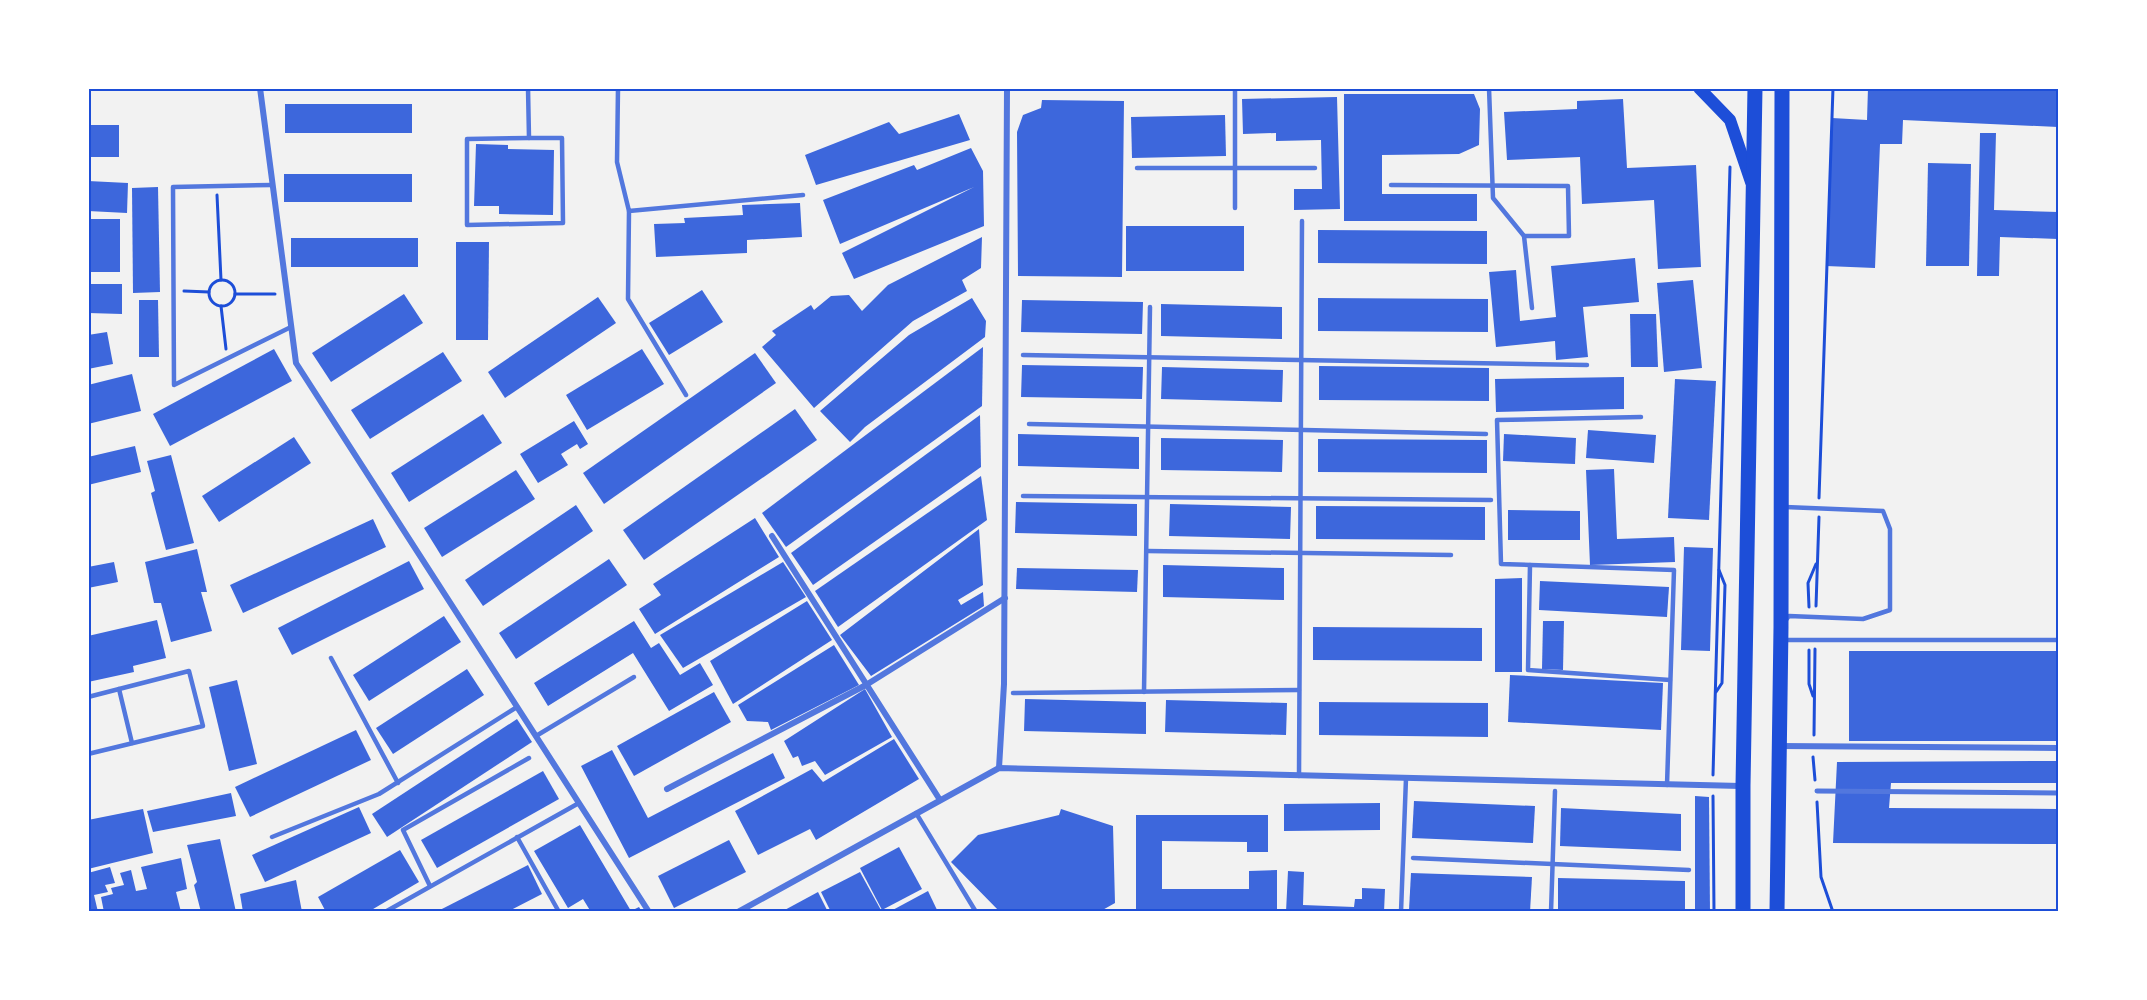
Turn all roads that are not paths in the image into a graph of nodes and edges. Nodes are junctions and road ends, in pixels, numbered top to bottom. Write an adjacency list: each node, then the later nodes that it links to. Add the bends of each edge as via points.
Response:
1 (260, 88): 14 (street)
2 (528, 88): 10 (lane)
3 (618, 88): 20 (lane, via 617,162)
4 (1007, 88): 46 (street)
5 (1235, 88): 13 (lane)
6 (1489, 88): 16 (lane)
7 (1700, 88): 17 (main road, via 1730,120)
8 (1755, 88): 17 (highway)
9 (1782, 88): 36 (highway)
10 (529, 138): 10 (lane, via 562,138 563,223 467,225 467,139)
11 (1137, 168): 13 (lane)
12 (1315, 168): 13 (lane)
13 (1235, 169): 19 (lane)
14 (272, 185): 25 (street); 25 (lane, via 173,187 174,385)
15 (1391, 185): 16 (lane)
16 (1493, 187): 22 (lane, via 1493,198); 22 (lane, via 1568,186 1569,236)
17 (1752, 187): 70 (highway)
18 (803, 195): 20 (lane)
19 (1235, 208)
20 (629, 211): 30 (lane, via 628,299)
21 (1302, 221): 28 (lane)
22 (1524, 236): 24 (lane)
23 (1150, 307): 27 (lane)
24 (1532, 308)
25 (291, 327): 58 (street, via 296,363)
26 (1023, 355): 27 (lane)
27 (1150, 357): 28 (lane); 33 (lane)
28 (1301, 361): 29 (lane); 34 (lane)
29 (1587, 365)
30 (686, 395)
31 (1641, 417): 45 (lane, via 1497,420 1501,564)
32 (1029, 424): 33 (lane)
33 (1148, 427): 34 (lane); 38 (lane)
34 (1301, 430): 35 (lane); 39 (lane)
35 (1486, 434)
36 (1782, 493): 47 (highway); 47 (lane, via 1783,507 1883,511 1890,529 1890,610 1863,619 1789,616)
37 (1023, 496): 38 (lane)
38 (1148, 497): 39 (lane); 42 (lane)
39 (1300, 498): 40 (lane); 43 (lane)
40 (1491, 500)
41 (772, 536): 52 (street)
42 (1147, 551): 43 (lane); 55 (lane)
43 (1300, 553): 44 (lane); 54 (lane)
44 (1451, 555)
45 (1530, 565): 51 (lane, via 1528,670); 51 (lane, via 1674,570)
46 (1005, 598): 52 (street); 65 (street)
47 (1781, 634): 48 (lane, via 1815,640); 61 (highway)
48 (2058, 640)
49 (331, 658): 68 (lane)
50 (634, 676): 59 (lane)
51 (1670, 680): 69 (lane)
52 (866, 685): 71 (street); 75 (street)
53 (119, 689): 57 (lane); 60 (lane); 60 (lane, via 189,671 203,726)
54 (1299, 690): 55 (lane); 66 (lane)
55 (1144, 692): 56 (lane)
56 (1013, 693)
57 (88, 697)
58 (517, 707): 59 (street); 68 (lane)
59 (536, 736): 76 (street)
60 (132, 743): 63 (lane)
61 (1779, 746): 62 (street); 92 (highway)
62 (2058, 748)
63 (88, 754)
64 (530, 758): 83 (lane, via 403,830)
65 (999, 768): 66 (street); 75 (street)
66 (1299, 776): 67 (street)
67 (1406, 778): 69 (street); 89 (lane)
68 (398, 783): 78 (lane)
69 (1667, 785): 70 (street)
70 (1743, 786): 91 (highway)
71 (666, 789)
72 (1555, 791): 81 (lane)
73 (1817, 791): 74 (street)
74 (2058, 793)
75 (940, 800): 77 (street)
76 (579, 803): 79 (lane); 86 (street)
77 (916, 813): 87 (street); 88 (lane)
78 (272, 837)
79 (517, 837): 83 (lane); 85 (lane)
80 (1413, 858): 81 (lane)
81 (1552, 865): 82 (lane); 90 (lane)
82 (1689, 870)
83 (430, 886): 84 (lane)
84 (385, 912)
85 (559, 912)
86 (649, 912)
87 (738, 912)
88 (976, 912)
89 (1401, 912)
90 (1551, 912)
91 (1743, 912)
92 (1777, 912)

